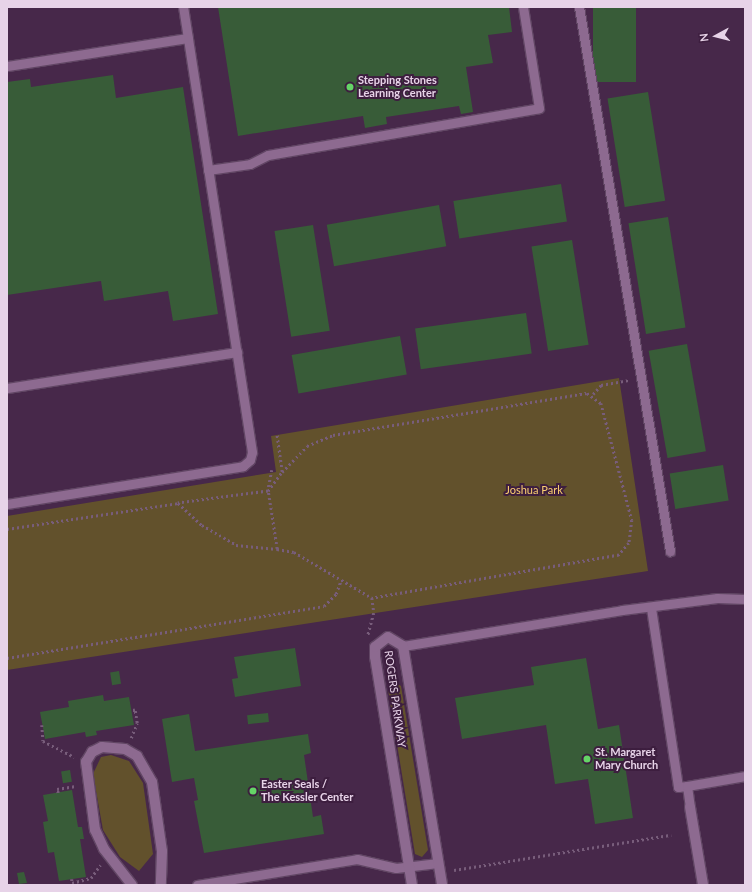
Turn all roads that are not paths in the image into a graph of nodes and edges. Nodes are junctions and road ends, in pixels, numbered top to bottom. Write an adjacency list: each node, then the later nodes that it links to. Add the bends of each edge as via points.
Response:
1 (184, 7): 4 (lane)
2 (522, 7): 6 (lane, via 539,108 268,155 250,164)
3 (579, 7): 10 (lane)
4 (188, 38): 5 (lane); 6 (lane)
5 (7, 66)
6 (208, 170): 7 (lane)
7 (236, 352): 8 (lane); 9 (lane, via 252,452 250,460 243,466)
8 (7, 388)
9 (7, 504)
10 (670, 550)
11 (745, 599): 12 (lane, via 717,598)
12 (651, 608): 13 (lane); 15 (lane, via 678,787)
13 (403, 646): 17 (street, ROGERS PARKWAY); 18 (street, ROGERS PARKWAY, via 396,640 380,639 375,656)
14 (745, 776): 15 (lane)
15 (687, 786): 16 (lane)
16 (690, 807): 24 (street)
17 (438, 863): 18 (lane); 23 (street, ROGERS PARKWAY)
18 (410, 868): 21 (lane, via 357,859); 22 (street, ROGERS PARKWAY)
19 (132, 885): 20 (street, via 104,849 95,830 86,762 92,752 102,747 125,749 137,756 152,782 162,851)
20 (161, 885)
21 (197, 885)
22 (412, 885)
23 (442, 885)
24 (703, 885)

